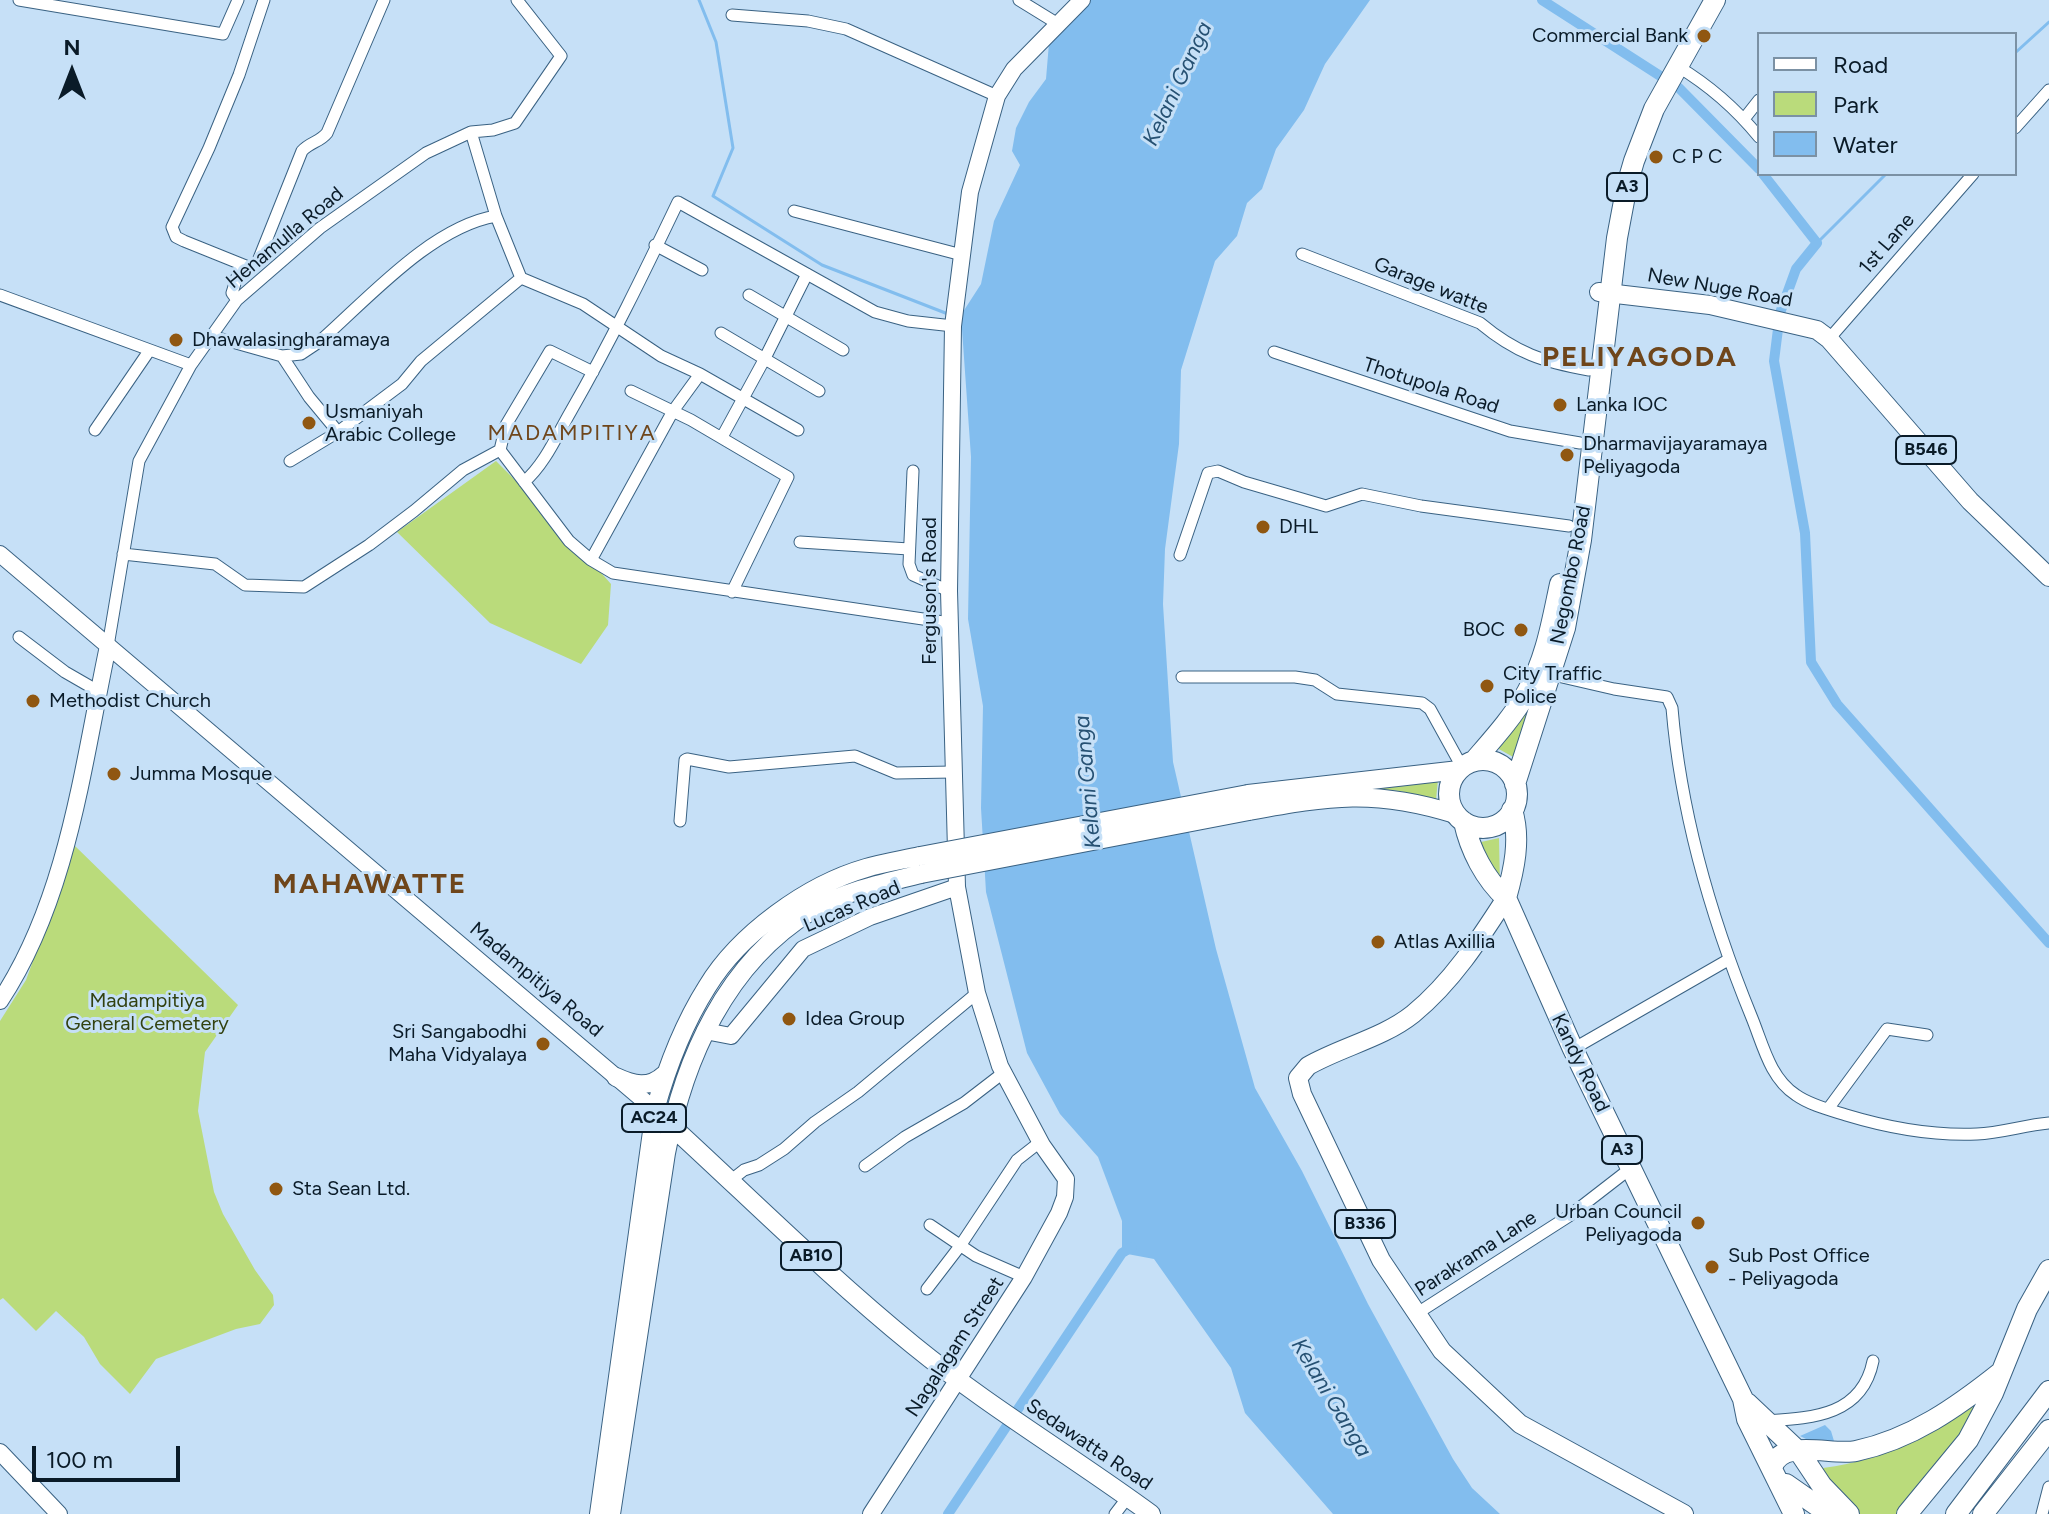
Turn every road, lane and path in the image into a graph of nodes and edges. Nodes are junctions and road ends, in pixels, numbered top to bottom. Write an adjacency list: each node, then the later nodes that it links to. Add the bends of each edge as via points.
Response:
1 (19, 0): 2 (street, via 223,34)
2 (238, 0)
3 (264, 0): 26 (street, via 239,75 172,227 176,237)
4 (384, 0): 26 (street, via 327,133 302,151 258,261 251,268)
5 (517, 0): 18 (street, Henamulla Road, via 561,56 515,123)
6 (1019, 0): 11 (street)
7 (1082, 0): 11 (street, Ferguson's Road)
8 (1702, 0): 12 (highway, Negombo Road / A3)
9 (1715, 0): 12 (highway, Negombo Road / A3)
10 (732, 15): 14 (street, via 846,29)
11 (1058, 24): 14 (street, Ferguson's Road, via 1014,69)
12 (1667, 74): 16 (street, via 1692,75); 30 (highway, Negombo Road / A3, via 1639,112 1618,169 1605,241)
13 (2049, 90): 17 (street)
14 (997, 96): 25 (street, Ferguson's Road, via 970,192)
15 (1757, 103): 16 (street)
16 (1744, 119): 19 (street)
17 (2017, 126)
18 (471, 132): 22 (street); 33 (street, Henamulla Road, via 426,153 320,228)
19 (1757, 135)
20 (1971, 176): 39 (street, 1st Lane)
21 (794, 211): 25 (street)
22 (496, 216): 29 (street); 43 (street, via 475,220 431,243 319,342 301,354)
23 (655, 245): 27 (street); 28 (street, via 678,202); 36 (street)
24 (1302, 254): 46 (street, Garage watte, via 1480,323 1504,343 1553,363)
25 (962, 255): 35 (street, Ferguson's Road)
26 (241, 264): 33 (street, via 232,293)
27 (702, 270)
28 (807, 274): 34 (street); 35 (street, via 887,317)
29 (521, 278): 36 (street, via 583,304); 55 (street, via 421,361 402,384)
30 (1604, 293): 39 (main road, New Nuge Road / B546, via 1756,314 1803,325); 46 (highway, Negombo Road / A3); 75 (highway, Negombo Road / A3, via 1581,540 1565,628)
31 (0, 295): 41 (street)
32 (749, 295): 34 (street)
33 (237, 300): 38 (street, Henamulla Road)
34 (786, 316): 40 (street); 44 (street)
35 (953, 326): 70 (street, Ferguson's Road)
36 (617, 328): 47 (street); 48 (street)
37 (721, 333): 44 (street)
38 (211, 336): 43 (street); 45 (street, Henamulla Road)
39 (1829, 339): 69 (main road, New Nuge Road / B546, via 1970,501)
40 (843, 350)
41 (149, 351): 45 (street); 53 (street)
42 (1274, 352): 57 (street, Thotupola Road, via 1510,431)
43 (282, 356): 55 (street)
44 (764, 360): 50 (street); 51 (street)
45 (191, 365): 66 (street, Henamulla Road, via 139,461)
46 (1589, 370): 57 (highway, Negombo Road / A3)
47 (593, 372): 58 (street, via 550,351 506,425); 61 (street, via 538,468)
48 (700, 374): 51 (street); 52 (street)
49 (631, 391): 52 (street)
50 (819, 391)
51 (742, 399): 54 (street); 56 (street)
52 (673, 411): 56 (street); 68 (street)
53 (95, 430)
54 (798, 430)
55 (338, 432): 59 (street)
56 (722, 437): 71 (street, via 788,477)
57 (1580, 443): 62 (highway, Negombo Road / A3)
58 (500, 450): 61 (street); 66 (street, via 463,470 378,538 304,587 245,585 215,564)
59 (290, 461)
60 (913, 471): 64 (street)
61 (524, 482): 68 (street, via 569,541)
62 (1569, 526): 67 (street, via 1362,494 1326,506 1218,471 1208,473); 78 (highway, Negombo Road / A3, via 1538,669 1514,713)
63 (800, 542): 64 (street)
64 (909, 549): 70 (street, via 913,575)
65 (0, 554): 74 (street, Madampitiya Road)
66 (123, 554): 74 (street, Henamulla Road)
67 (1180, 555)
68 (591, 560): 71 (street, via 613,573)
69 (2049, 577)
70 (949, 591): 72 (street, Ferguson's Road)
71 (732, 592): 72 (street)
72 (950, 623): 79 (street, Ferguson's Road)
73 (19, 637): 77 (street)
74 (108, 646): 77 (street); 96 (street, Madampitiya Road)
75 (1549, 674): 80 (highway, Negombo Road / A3); 88 (street, via 1667,697 1684,806)
76 (1182, 677): 78 (street, via 1295,677 1315,680 1337,694 1422,703)
77 (98, 691): 90 (street, via 45,916)
78 (1465, 766): 80 (highway, via 1499,764); 81 (main road); 83 (highway, via 1450,782 1449,791)
79 (953, 772): 84 (street, via 896,773 855,756 729,767 687,759); 86 (street, Ferguson's Road)
80 (1515, 784): 82 (highway)
81 (1248, 802): 83 (main road, via 1374,796); 85 (main road, bridge)
82 (1512, 810): 83 (highway, via 1491,827 1480,828); 87 (highway, via 1517,825 1515,857)
83 (1460, 818): 87 (highway, Kandy Road / A3, via 1491,884)
84 (680, 821)
85 (920, 865): 91 (main road, AC24, via 810,912 758,953); 95 (main road, AC24, via 864,868 802,896 746,940 708,985)
86 (957, 887): 89 (street, Ferguson's Road); 91 (street, Lucas Road, via 870,917 803,949 731,1036)
87 (1506, 898): 93 (highway, Kandy Road / A3); 114 (main road, B336, via 1471,953 1412,1015 1326,1056 1298,1078 1381,1260)
88 (1728, 960): 93 (street); 97 (street, via 1775,1075 1795,1095)
89 (977, 993): 94 (street, Ferguson's Road); 106 (street, via 784,1149)
90 (0, 1001)
91 (705, 1031): 100 (main road, AC24)
92 (1927, 1035): 97 (street, via 1887,1029)
93 (1573, 1049): 105 (highway, Kandy Road / A3)
94 (1003, 1073): 101 (street, Ferguson's Road); 104 (street)
95 (664, 1075): 96 (main road, via 645,1085); 98 (main road, AC24)
96 (616, 1077): 98 (street, Madampitiya Road)
97 (1828, 1109): 99 (street, via 1886,1128 1942,1134)
98 (655, 1110): 100 (main road, Madampitiya Road / AB10); 130 (main road, AC24)
99 (2049, 1123)
100 (671, 1125): 102 (main road, Madampitiya Road / AB10); 103 (main road, AC24)
101 (1040, 1142): 107 (street, Ferguson's Road, via 1066,1179); 109 (street, via 1017,1160)
102 (691, 1144): 103 (main road, via 679,1143); 106 (main road, Madampitiya Road / AB10)
103 (666, 1153): 131 (main road, AC24)
104 (865, 1166)
105 (1631, 1168): 114 (street, Parakrama Lane, via 1569,1216); 119 (highway, Kandy Road / A3)
106 (730, 1181): 117 (main road, Madampitiya Road / AB10, via 850,1292)
107 (1065, 1197): 111 (street, Nagalagam Street)
108 (930, 1225): 109 (street)
109 (960, 1246): 111 (street); 112 (street)
110 (2049, 1270): 116 (highway)
111 (1024, 1277): 117 (street, Nagalagam Street)
112 (927, 1289)
113 (2049, 1291): 140 (highway, via 1975,1451)
114 (1416, 1314): 135 (main road, B336, via 1442,1351 1520,1424)
115 (1873, 1361): 121 (street, via 1863,1389 1828,1414)
116 (2001, 1372): 123 (highway, via 1945,1414 1896,1438 1857,1451); 139 (highway, via 1968,1440)
117 (958, 1380): 120 (main road, Madampitiya Road / AB10); 132 (street, Nagalagam Street)
118 (2049, 1391): 141 (highway)
119 (1743, 1399): 121 (highway, Kandy Road / A3); 126 (highway, Kandy Road / A3, via 1747,1419)
120 (1009, 1417): 128 (main road, Sedawatta Road / AB10)
121 (1763, 1421): 123 (highway, Kandy Road / A3)
122 (2048, 1432): 142 (highway)
123 (1797, 1450): 125 (highway); 126 (highway, via 1780,1454)
124 (0, 1452): 129 (street)
125 (1810, 1467): 126 (highway, via 1801,1484); 138 (highway)
126 (1779, 1478): 136 (highway, Kandy Road); 137 (highway)
127 (2049, 1487): 143 (street)
128 (1128, 1497): 133 (street); 134 (main road, Sedawatta Road / AB10)
129 (59, 1514)
130 (599, 1514)
131 (611, 1514)
132 (871, 1514)
133 (1115, 1514)
134 (1151, 1514)
135 (1684, 1514)
136 (1794, 1514)
137 (1829, 1514)
138 (1849, 1514)
139 (1907, 1514)
140 (1924, 1514)
141 (1956, 1514)
142 (1983, 1514)
143 (2042, 1514)

